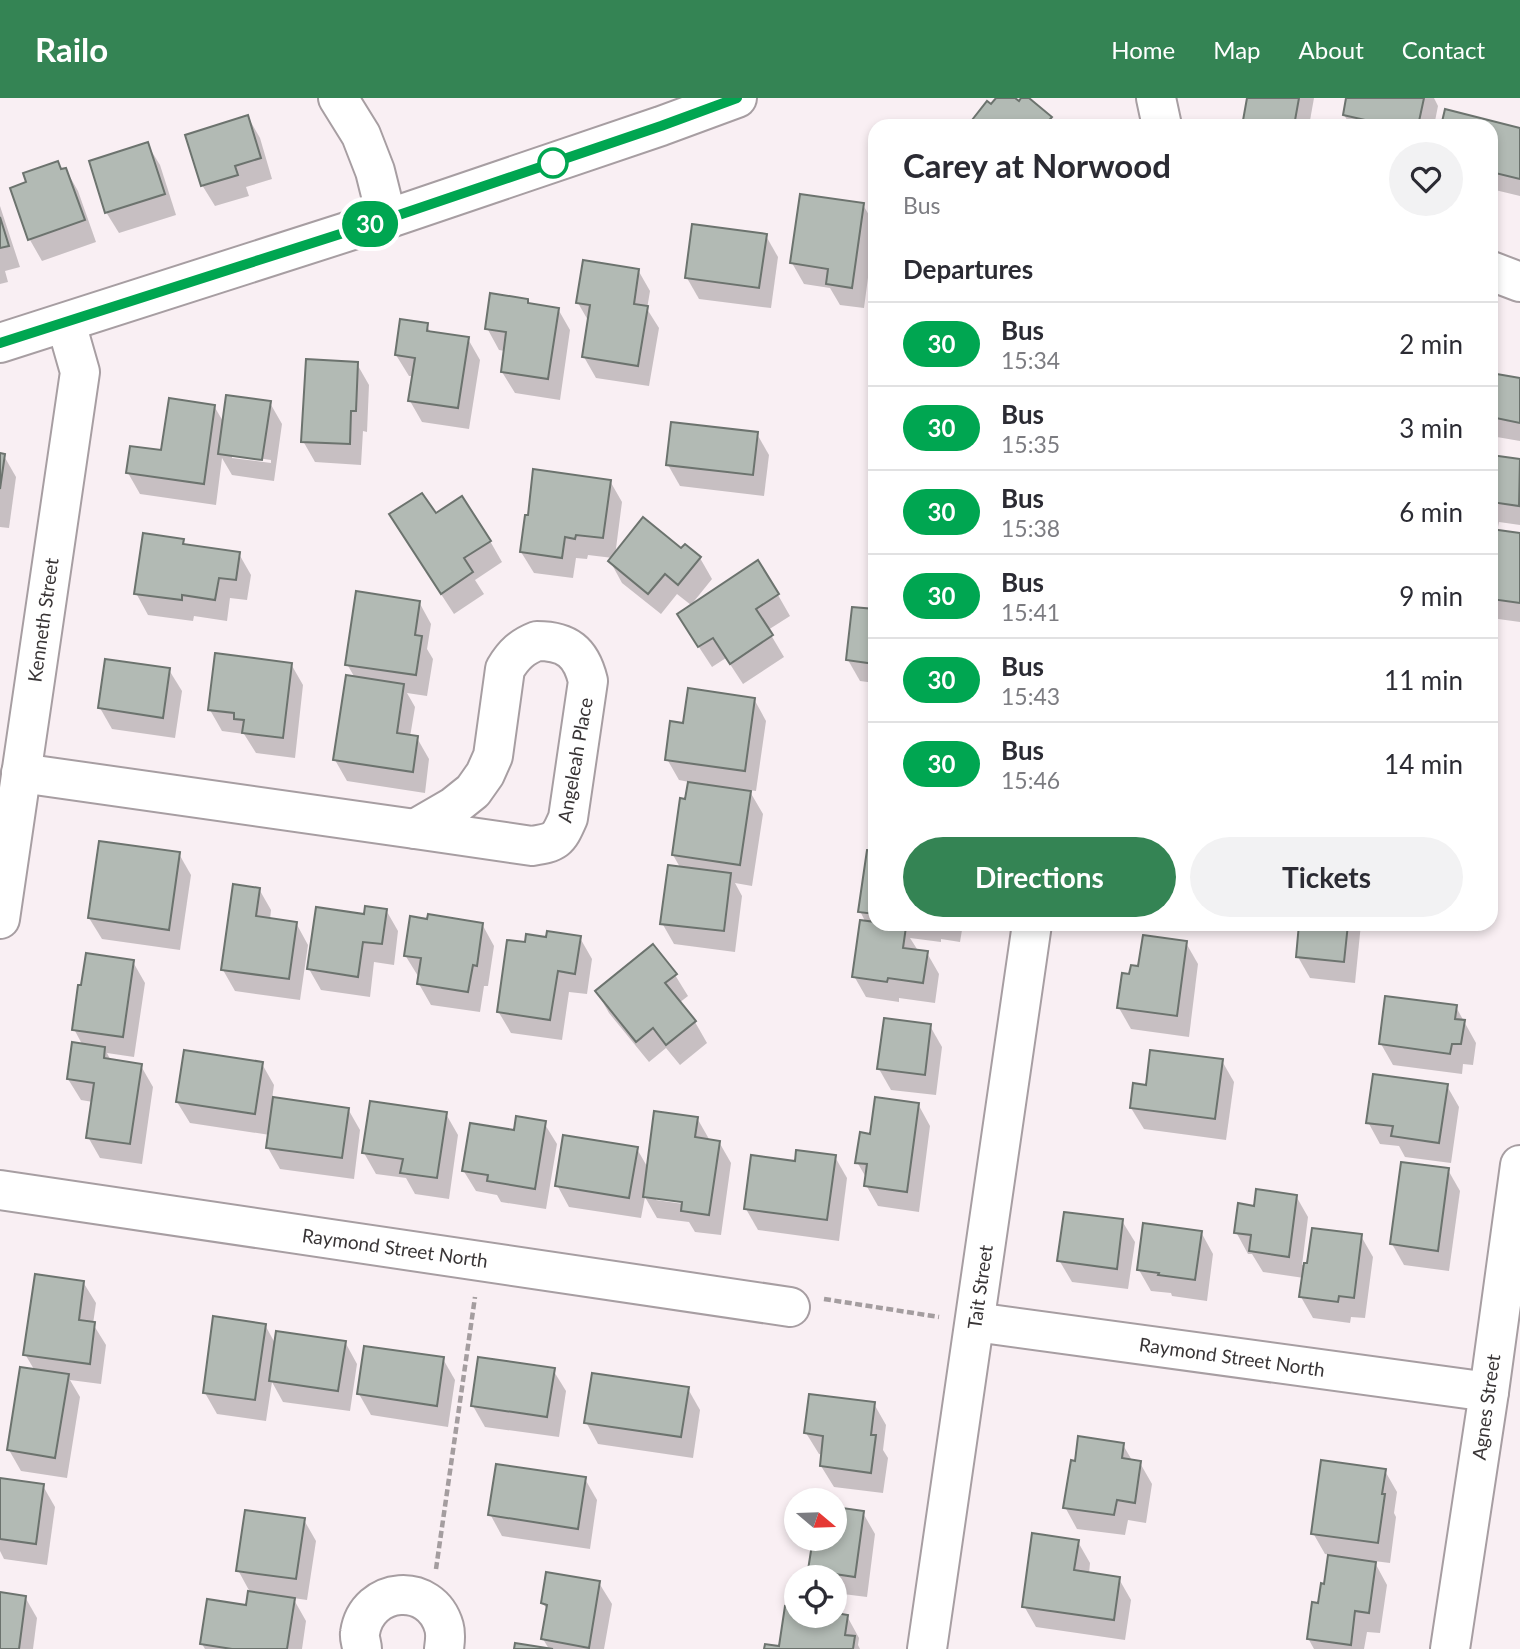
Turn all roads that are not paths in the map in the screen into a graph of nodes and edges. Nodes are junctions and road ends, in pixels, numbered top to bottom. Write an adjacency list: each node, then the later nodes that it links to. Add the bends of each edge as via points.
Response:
1 (338, 98): 5 (street, via 362,135)
2 (737, 98): 5 (street)
3 (1156, 98): 4 (street)
4 (1160, 119)
5 (387, 219): 8 (street)
6 (1498, 274): 7 (street)
7 (1520, 282)
8 (66, 323): 9 (street); 10 (street, Kenneth Street, via 80,372)
9 (0, 343)
10 (21, 773): 11 (street, Angeleah Place); 12 (street, Kenneth Street)
11 (415, 830): 11 (street, Angeleah Place, via 532,846 560,836 568,818 588,681 577,654 559,643 537,641 513,656 505,668 493,756 485,774 453,807)
12 (0, 919)
13 (1031, 931): 17 (street, Tait Street)
14 (1520, 1165): 18 (street, Agnes Street)
15 (0, 1190): 16 (street, Raymond Street North)
16 (790, 1307)
17 (975, 1322): 18 (street, Raymond Street North); 21 (street, Tait Street)
18 (1489, 1392): 22 (street, Agnes Street)
19 (362, 1649): 20 (street, via 360,1634 367,1614 382,1600 402,1594 422,1598 438,1611 445,1630)
20 (444, 1649)
21 (927, 1649)
22 (1450, 1649)

